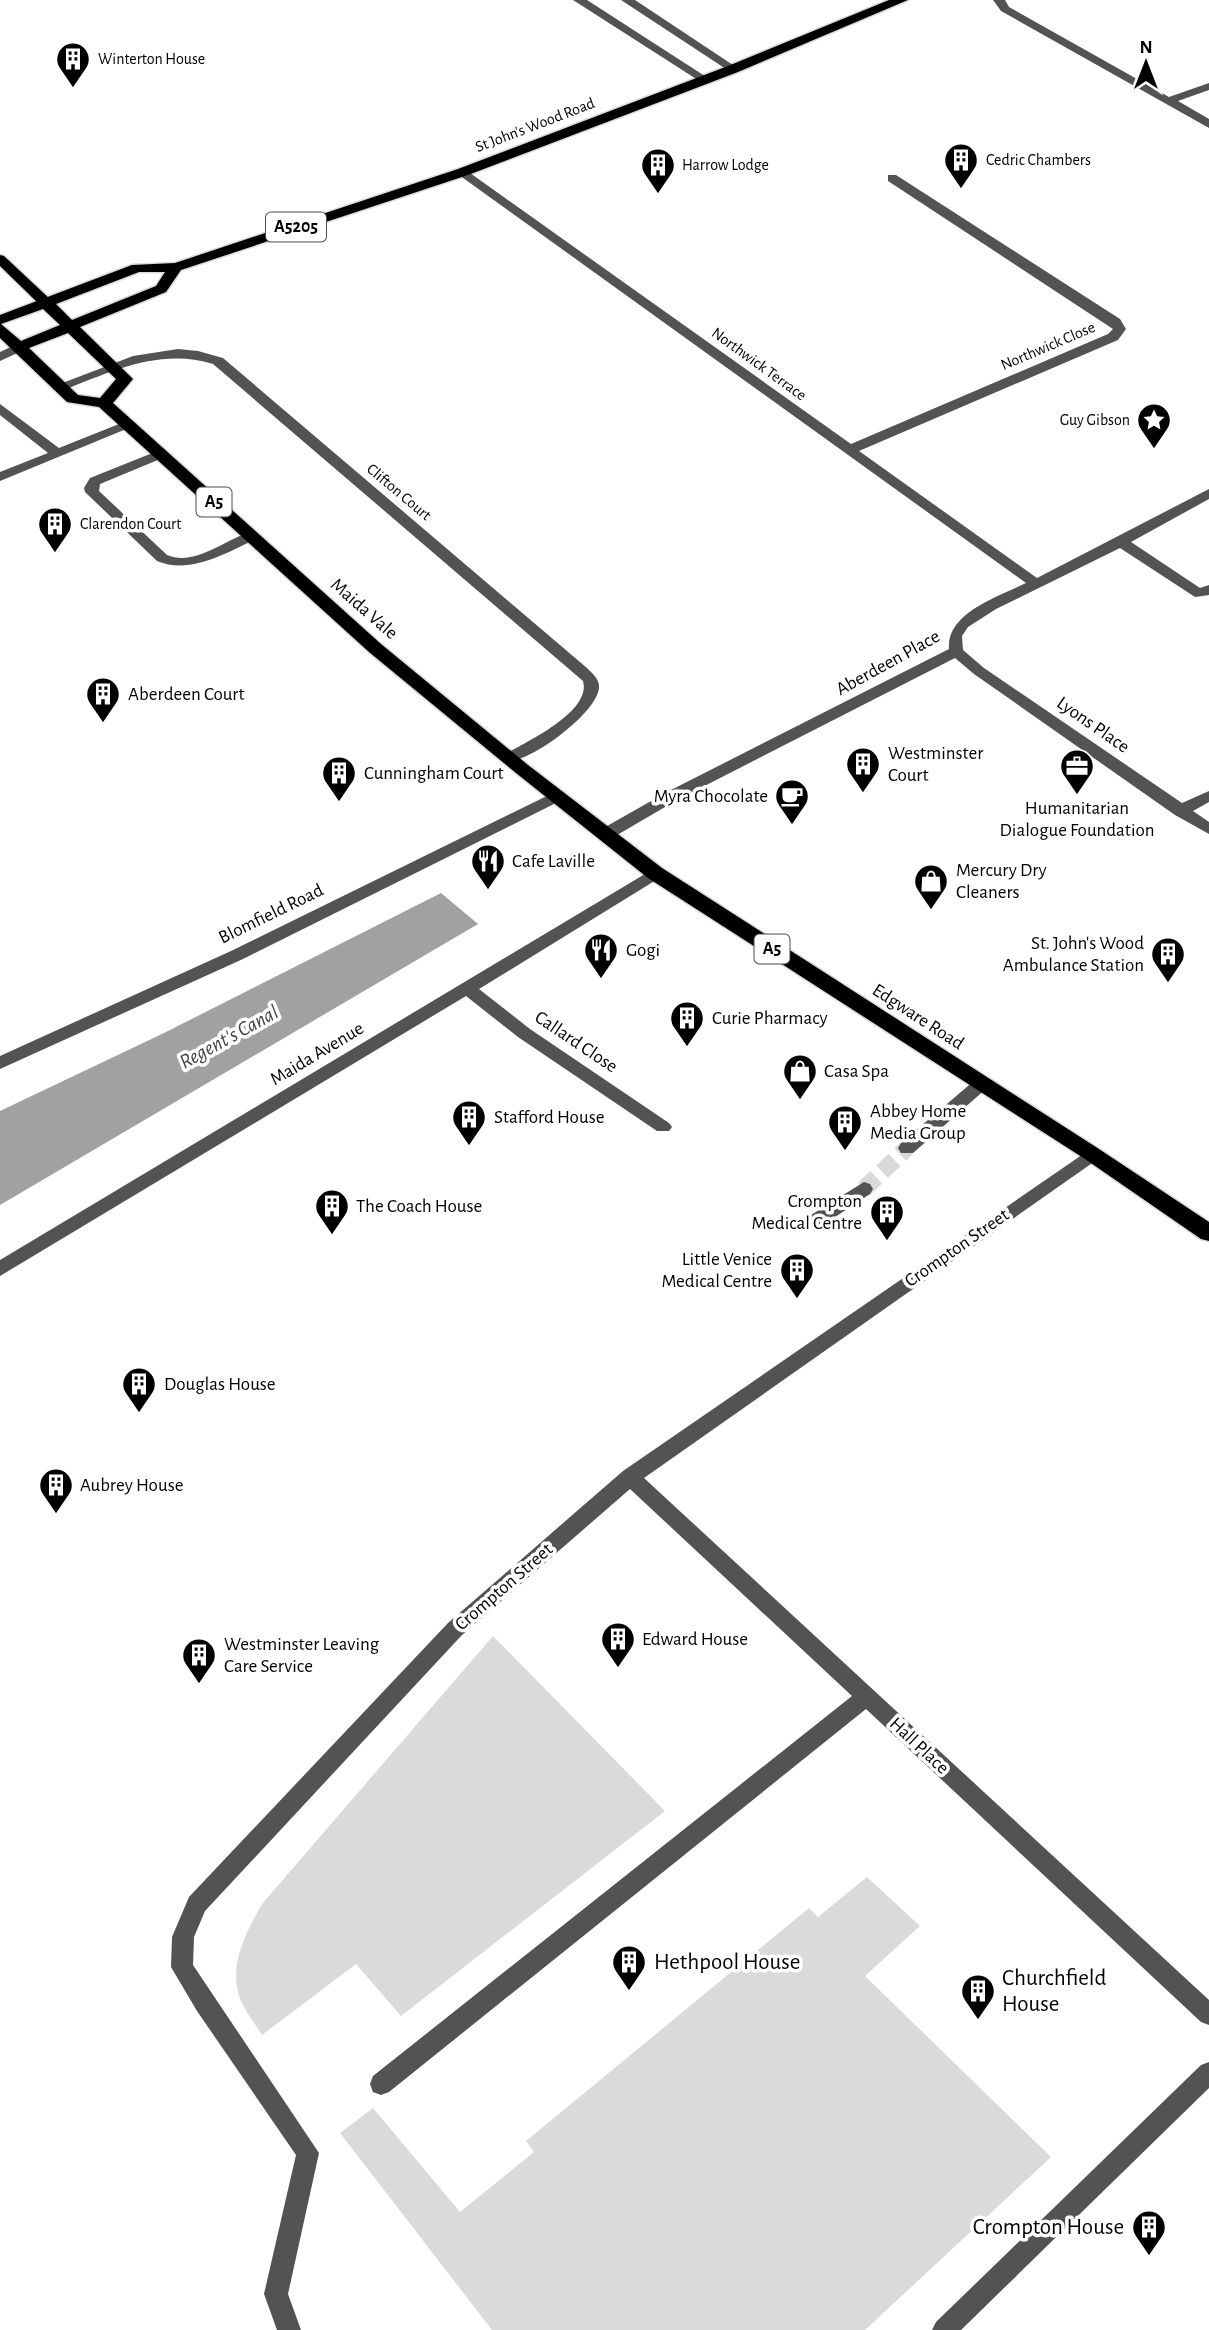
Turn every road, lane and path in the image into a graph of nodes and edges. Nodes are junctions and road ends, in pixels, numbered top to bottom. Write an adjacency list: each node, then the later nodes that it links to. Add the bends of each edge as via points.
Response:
1 (579, 0): 6 (street)
2 (627, 0): 5 (street)
3 (901, 0): 5 (highway, St John's Wood Road / A5205)
4 (999, 0): 8 (street, via 1005,9)
5 (733, 69): 6 (highway, St John's Wood Road / A5205)
6 (705, 80): 10 (highway, St John's Wood Road / A5205)
7 (1209, 86): 8 (street)
8 (1168, 101): 9 (street)
9 (1209, 124)
10 (463, 172): 13 (highway, St John's Wood Road / A5205); 25 (street, Northwick Terrace)
11 (892, 178): 25 (street, Northwick Close, via 1121,329 1113,337)
12 (0, 259): 14 (main road)
13 (176, 267): 14 (highway, St John's Wood Road / A5205, via 137,268); 16 (highway, St John's Wood Road / A5205, via 161,289)
14 (46, 303): 15 (highway, St John's Wood Road / A5205); 16 (highway)
15 (0, 320)
16 (70, 327): 18 (highway, St John's Wood Road / A5205); 20 (highway)
17 (0, 329): 18 (highway)
18 (19, 347): 19 (street); 21 (highway)
19 (0, 357)
20 (112, 368): 21 (street, Clifton Court); 22 (highway, via 125,379); 35 (street, Clifton Court, via 161,354 203,355 218,361 582,671 592,691 580,710)
21 (59, 387): 22 (highway, via 73,399)
22 (104, 403): 24 (highway, Maida Vale / A5)
23 (0, 408): 26 (street)
24 (128, 425): 26 (street); 27 (highway, Maida Vale / A5)
25 (849, 450): 32 (street, Northwick Terrace)
26 (58, 454): 28 (street)
27 (160, 454): 30 (highway, Maida Vale / A5); 30 (street, via 94,481 92,492 172,564 184,564)
28 (0, 477)
29 (1209, 493): 31 (street, Aberdeen Place)
30 (251, 536): 35 (highway, Maida Vale / A5, via 375,648)
31 (1121, 542): 32 (street, Aberdeen Place); 33 (street, via 1200,594)
32 (1036, 584): 34 (street, Aberdeen Place, via 963,624 955,636)
33 (1209, 589)
34 (956, 651): 38 (street, Lyons Place); 40 (street, Aberdeen Place)
35 (509, 758): 36 (highway, Maida Vale / A5)
36 (557, 796): 40 (highway, Maida Vale / A5); 43 (street, Blomfield Road, via 237,955)
37 (1209, 796): 38 (street)
38 (1180, 811): 39 (street, Lyons Place)
39 (1209, 829)
40 (606, 834): 41 (highway, Edgware Road / A5)
41 (655, 873): 42 (street, Maida Avenue); 44 (highway, Edgware Road / A5)
42 (467, 988): 45 (street, Callard Close, via 524,1033); 51 (street, Maida Avenue)
43 (0, 1063)
44 (981, 1084): 46 (street); 47 (highway, Edgware Road / A5)
45 (663, 1127)
46 (907, 1148)
47 (1092, 1154): 50 (highway, Edgware Road / A5); 52 (street, Crompton Street)
48 (864, 1189): 49 (street)
49 (817, 1220)
50 (1209, 1233)
51 (0, 1269)
52 (630, 1477): 53 (street, Hall Place); 57 (street, Crompton Street, via 455,1629 197,1904 183,1937 182,1967 308,2152 276,2294)
53 (866, 1697): 54 (street, Hall Place); 56 (street)
54 (1209, 2015)
55 (1209, 2073): 58 (street)
56 (381, 2084)
57 (289, 2330)
58 (944, 2330)

